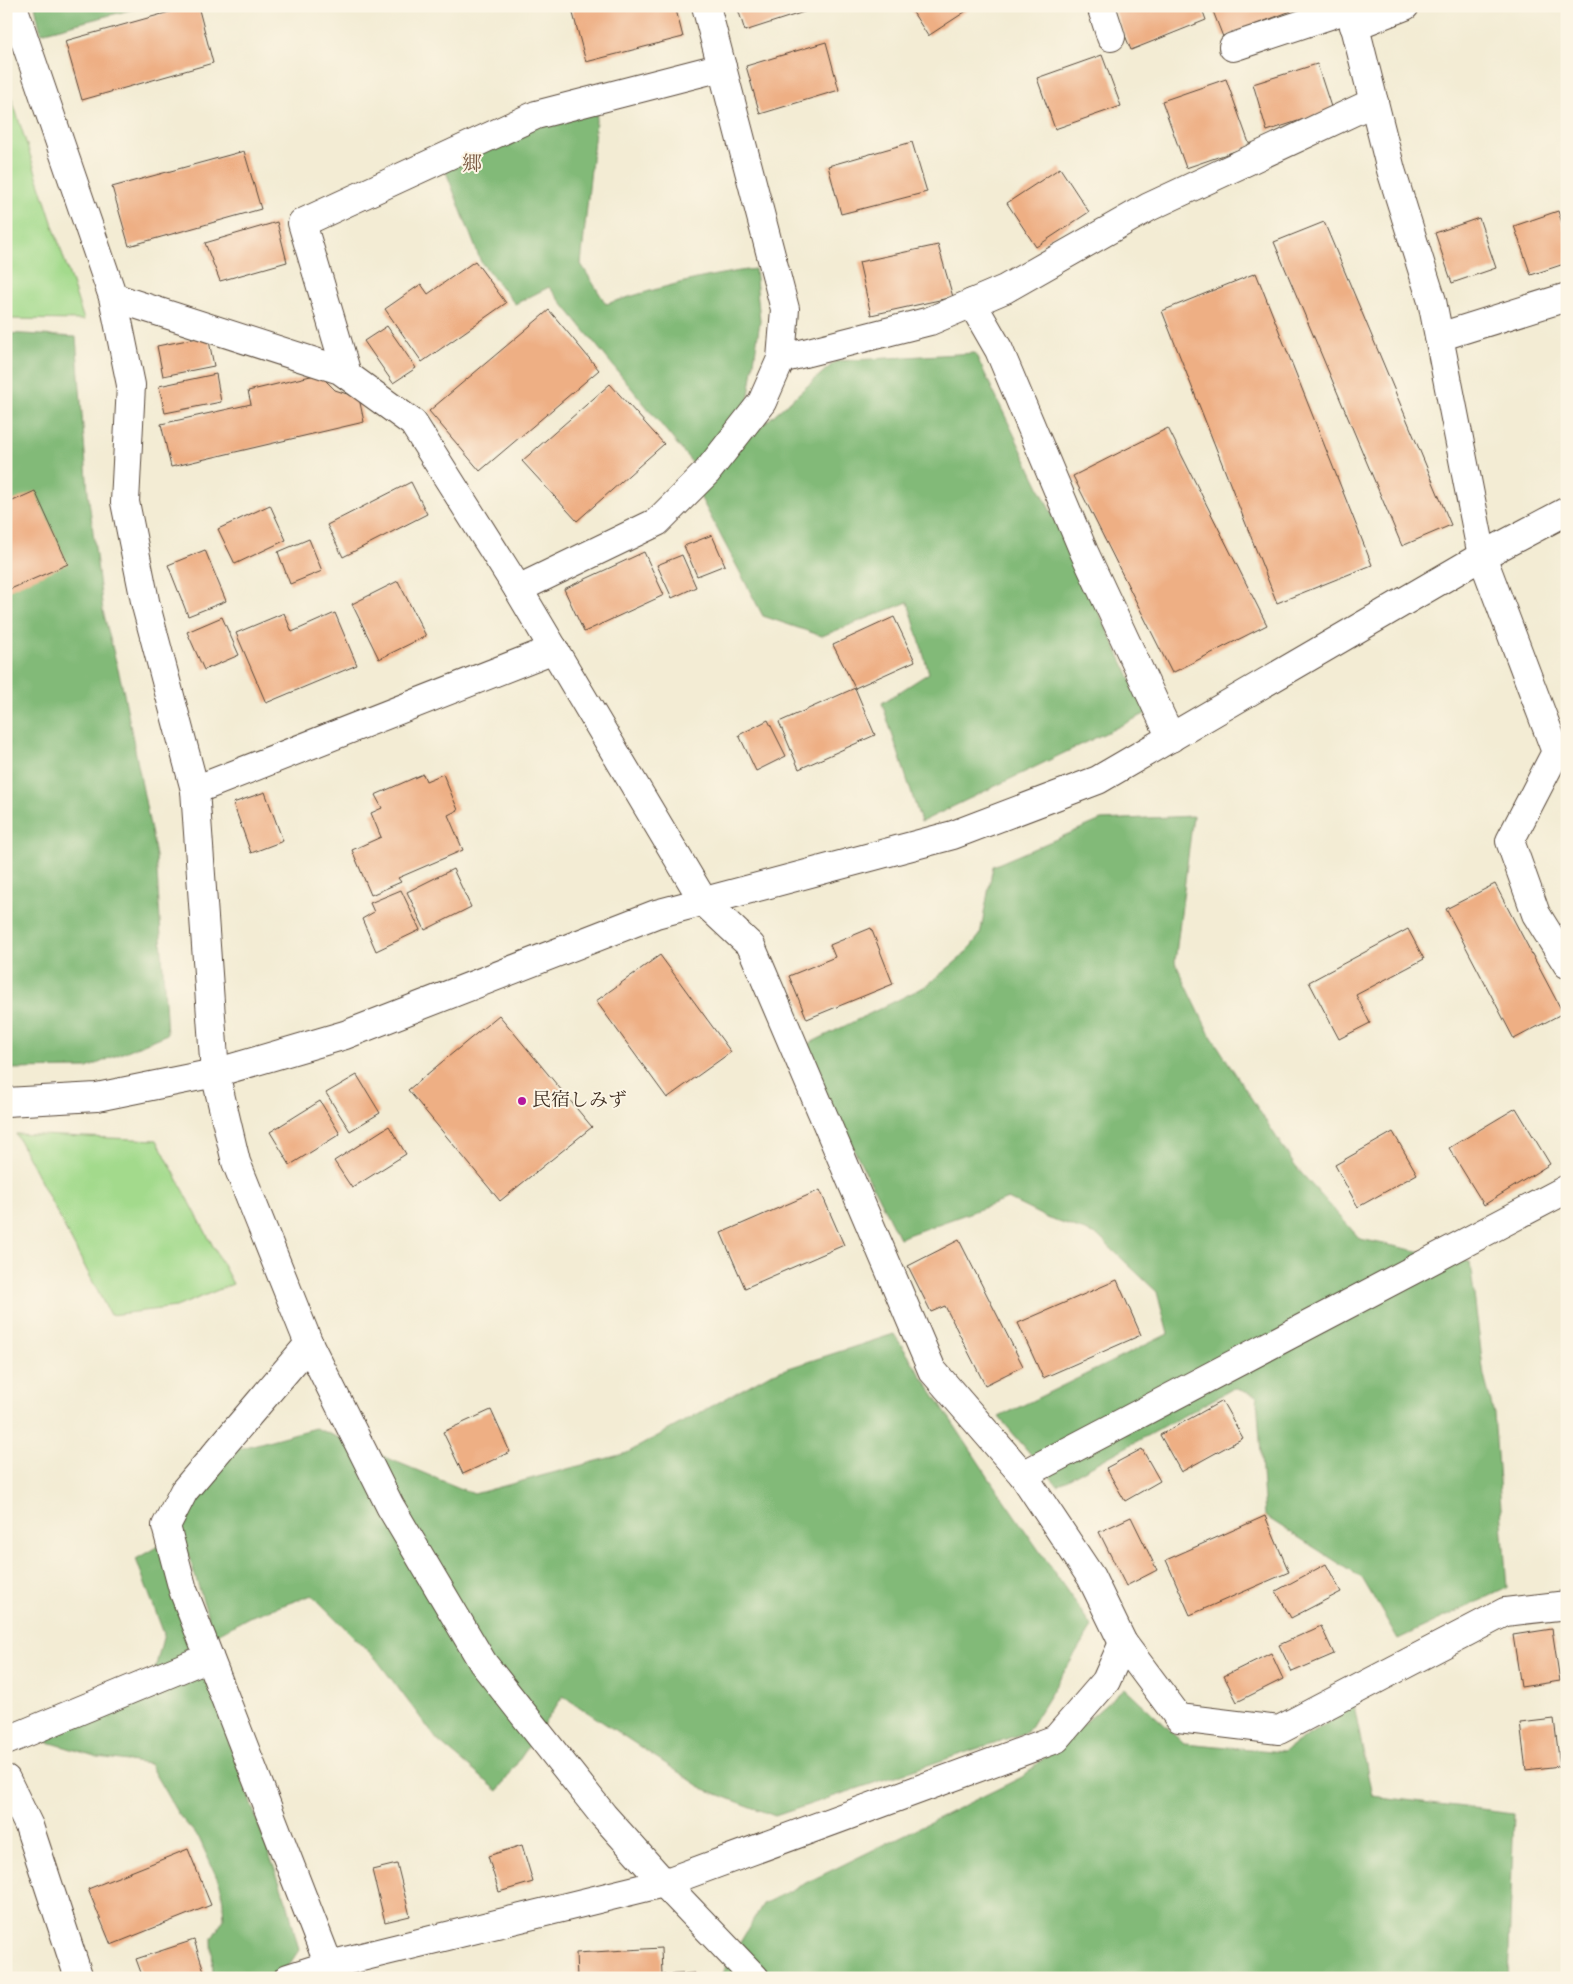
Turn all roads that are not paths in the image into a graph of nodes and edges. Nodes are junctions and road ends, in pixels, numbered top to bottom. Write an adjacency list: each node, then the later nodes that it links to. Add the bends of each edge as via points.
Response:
1 (13, 6): 10 (street)
2 (706, 6): 8 (street)
3 (1100, 6): 6 (street)
4 (1405, 6): 5 (street)
5 (1350, 14): 7 (street); 9 (street)
6 (1111, 37)
7 (1232, 47)
8 (722, 67): 14 (street, via 785,309); 15 (street, via 536,115 302,223)
9 (1374, 102): 12 (street, via 1149,207 1005,289); 13 (street, via 1391,170 1432,301)
10 (113, 297): 15 (street); 21 (street, via 131,385 125,502 146,606)
11 (1567, 297): 13 (street)
12 (972, 303): 14 (street, via 930,321); 20 (street, via 999,350 1084,552)
13 (1439, 337): 17 (street)
14 (781, 359): 18 (street, via 762,402 708,472 657,522)
15 (347, 374): 18 (street, via 413,423)
16 (1567, 511): 17 (street)
17 (1482, 556): 20 (street); 23 (street, via 1556,752 1510,841 1536,914)
18 (518, 589): 19 (street)
19 (554, 650): 21 (street); 22 (street)
20 (1171, 738): 22 (street, via 1098,780 953,835)
21 (195, 790): 24 (street)
22 (704, 902): 24 (street, via 656,914 345,1035); 28 (street, via 751,946 932,1370)
23 (1567, 964)
24 (215, 1073): 25 (street, via 97,1096); 27 (street, via 236,1162)
25 (6, 1102)
26 (1567, 1189): 28 (street)
27 (309, 1344): 31 (street, via 184,1491 166,1526 183,1590); 34 (street, via 390,1506 483,1663 603,1815)
28 (1024, 1475): 30 (street, via 1091,1578)
29 (1567, 1604): 30 (street, via 1505,1612 1279,1730 1179,1718)
30 (1124, 1643): 34 (street, via 1106,1681 1056,1739)
31 (209, 1657): 32 (street); 35 (street)
32 (6, 1741)
33 (6, 1779): 36 (street, via 29,1826)
34 (664, 1883): 35 (street); 38 (street)
35 (332, 1972): 37 (street)
36 (79, 1978)
37 (288, 1978)
38 (755, 1978)

